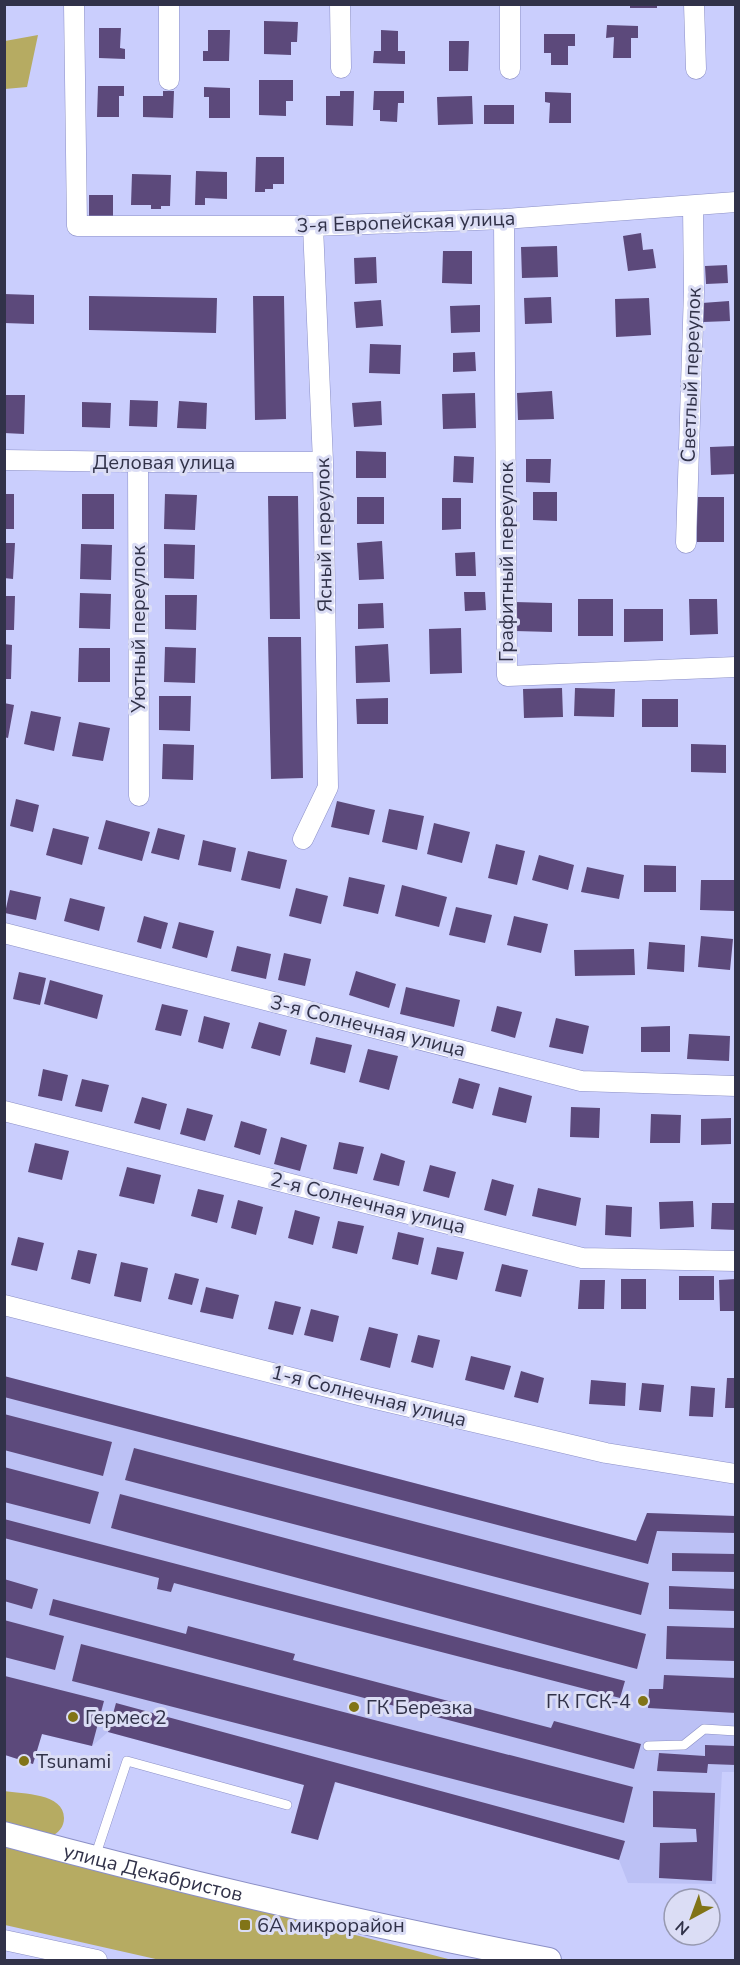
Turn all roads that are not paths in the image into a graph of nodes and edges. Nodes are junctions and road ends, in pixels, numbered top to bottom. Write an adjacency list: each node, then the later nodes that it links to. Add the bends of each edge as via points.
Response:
1 (74, 4): 13 (street, 3-я Европейская улица, via 76,226)
2 (169, 4): 9 (street)
3 (340, 4): 6 (street)
4 (510, 4): 7 (street)
5 (694, 4): 8 (street)
6 (341, 68)
7 (510, 69)
8 (696, 69)
9 (170, 80)
10 (735, 202): 11 (street, 3-я Европейская улица)
11 (693, 206): 12 (street, 3-я Европейская улица); 17 (street, Светлый переулок)
12 (504, 219): 13 (street, 3-я Европейская улица); 18 (street, Графитный переулок, via 507,676)
13 (313, 226): 16 (street, Ясный переулок)
14 (4, 460): 15 (street, Деловая улица)
15 (138, 462): 16 (street, Деловая улица); 19 (street, Уютный переулок)
16 (322, 462): 20 (street, Ясный переулок, via 328,787)
17 (686, 543)
18 (735, 667)
19 (139, 796)
20 (303, 839)
21 (4, 933): 22 (street, 3-я Солнечная улица, via 581,1081)
22 (735, 1086)
23 (4, 1112): 24 (street, 2-я Солнечная улица, via 582,1258)
24 (735, 1261)
25 (4, 1305): 26 (street, 1-я Солнечная улица, via 606,1453)
26 (735, 1474)
27 (735, 1731): 28 (lane, via 704,1729 684,1745)
28 (648, 1746)
29 (286, 1805): 31 (lane, via 127,1761)
30 (4, 1834): 31 (street, улица Декабристов)
31 (95, 1858): 34 (street, улица Декабристов, via 344,1919)
32 (4, 1940): 33 (street)
33 (97, 1960)
34 (549, 1960)

